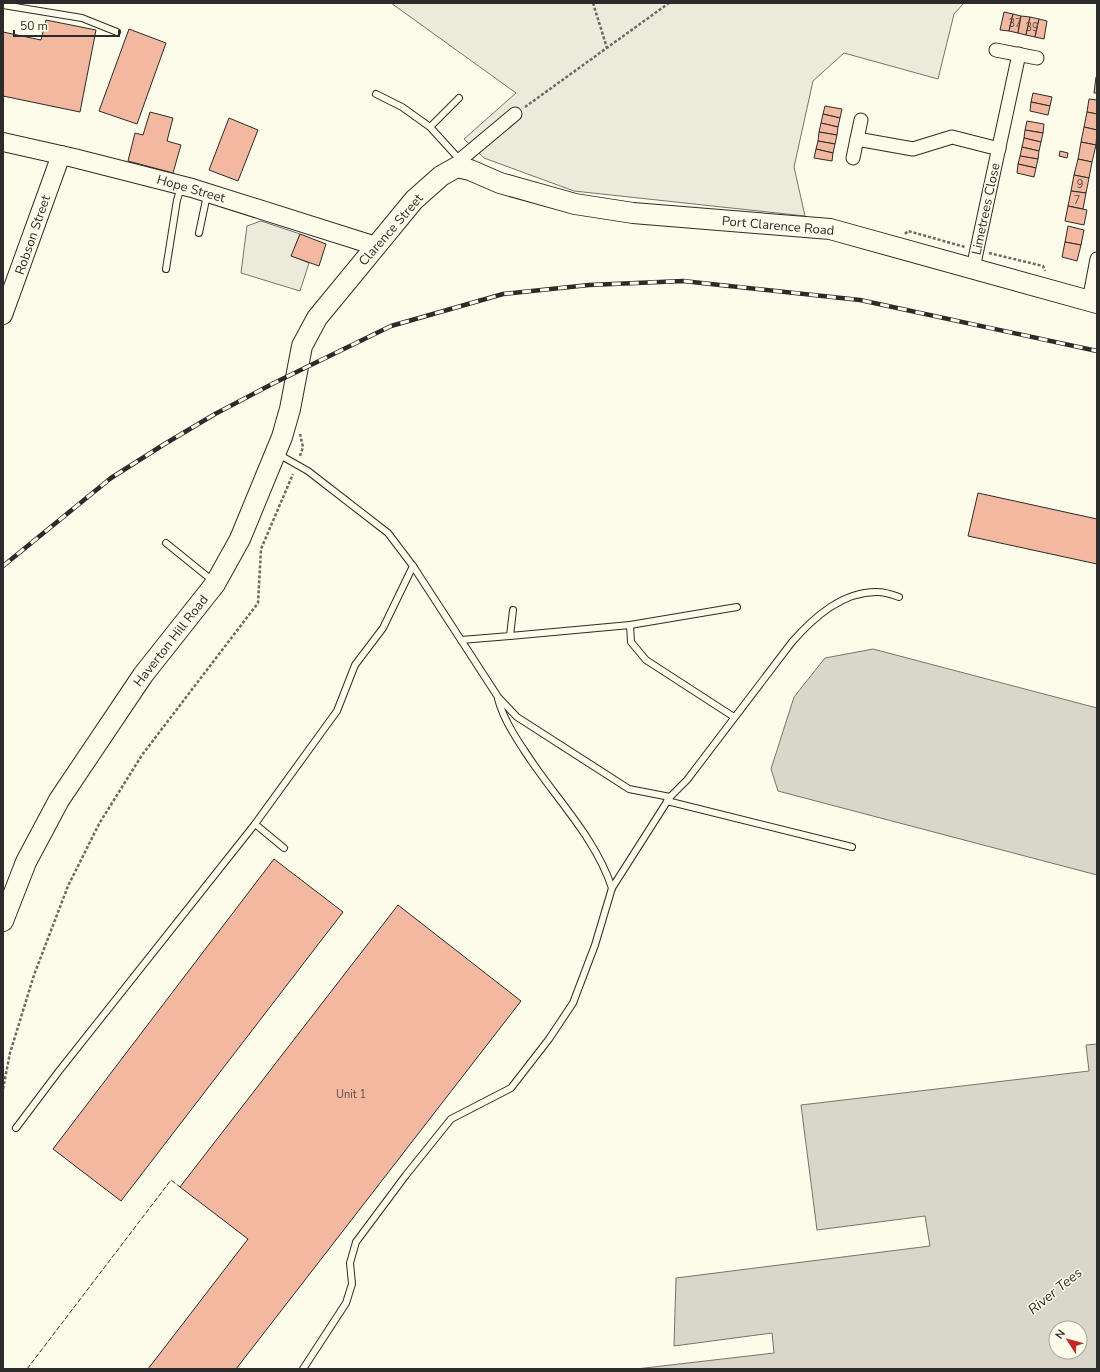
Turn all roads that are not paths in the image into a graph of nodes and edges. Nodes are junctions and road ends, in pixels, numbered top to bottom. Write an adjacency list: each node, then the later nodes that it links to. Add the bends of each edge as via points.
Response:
1 (3, 5): 2 (lane, via 82,18)
2 (117, 32)
3 (996, 50): 4 (street)
4 (1019, 54): 5 (street); 13 (street, Limetrees Close)
5 (1037, 58)
6 (376, 94): 10 (lane, via 402,107)
7 (459, 98): 10 (lane)
8 (515, 114): 16 (street, Clarence Street)
9 (861, 120): 11 (street)
10 (430, 127): 16 (lane)
11 (857, 139): 13 (street, Limetrees Close, via 913,149 952,137); 15 (street)
12 (3, 142): 14 (main road, Hope Street)
13 (999, 149): 22 (street, Limetrees Close)
14 (61, 155): 17 (main road, Hope Street); 25 (main road, Robson Street)
15 (853, 158)
16 (458, 164): 20 (main road, Clarence Street, via 414,200); 22 (main road, Port Clarence Road, via 500,183 575,204 633,213 830,229)
17 (181, 185): 18 (main road, Hope Street); 23 (lane)
18 (208, 193): 19 (lane); 20 (main road, Hope Street)
19 (199, 233)
20 (376, 246): 26 (main road, Clarence Street, via 317,318)
21 (1097, 259): 24 (street)
22 (973, 268): 24 (main road, Port Clarence Road)
23 (166, 269)
24 (1093, 302)
25 (3, 315)
26 (302, 346): 27 (main road, Haverton Hill Road, via 290,409)
27 (276, 452): 29 (lane, via 308,471 388,533); 30 (main road, Haverton Hill Road, via 240,539)
28 (166, 543): 30 (lane)
29 (413, 566): 36 (lane); 40 (lane, via 383,628 355,665 337,711)
30 (215, 584): 44 (main road, Haverton Hill Road, via 144,675 59,800 26,862)
31 (899, 597): 38 (lane, via 879,592 853,596 822,612 805,626)
32 (737, 607): 34 (lane)
33 (513, 610): 35 (lane)
34 (630, 625): 35 (lane); 38 (lane, via 631,642 646,660)
35 (510, 636): 36 (lane)
36 (461, 640): 37 (lane)
37 (498, 697): 39 (lane, via 517,717 629,789); 43 (lane, via 503,716 545,783 584,832)
38 (734, 717): 39 (lane, via 687,780)
39 (669, 799): 41 (lane); 43 (lane)
40 (255, 824): 42 (lane); 45 (lane, via 58,1071)
41 (852, 846)
42 (284, 848)
43 (612, 888): 46 (lane, via 595,945 573,1003 511,1088 451,1119 356,1242 350,1263 352,1284 346,1303)
44 (3, 921)
45 (16, 1128)
46 (303, 1369)

